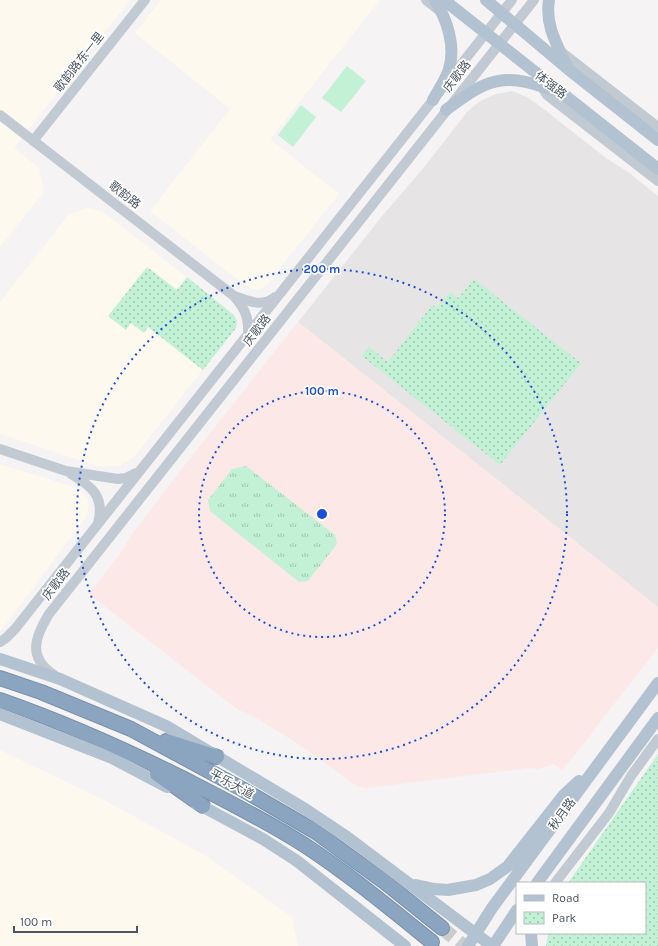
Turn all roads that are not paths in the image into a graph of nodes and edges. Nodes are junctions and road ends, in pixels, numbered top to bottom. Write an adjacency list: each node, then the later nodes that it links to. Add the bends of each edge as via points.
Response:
1 (145, 0): 23 (street, 歌韵路东一里)
2 (426, 0): 8 (street)
3 (435, 0): 8 (main road)
4 (486, 0): 9 (main road, 体强路)
5 (512, 0): 9 (street, 庆歌路)
6 (534, 0): 10 (street, 庆歌路)
7 (549, 0): 13 (main road, via 549,27)
8 (442, 6): 11 (main road, 体强路); 18 (main road, via 452,53 449,69)
9 (502, 12): 10 (main road, 体强路); 11 (street, 庆歌路)
10 (515, 24): 12 (street, 庆歌路); 15 (main road, 体强路)
11 (485, 33): 12 (main road, 体强路); 18 (street, 庆歌路)
12 (499, 44): 14 (main road, 体强路); 19 (street, 庆歌路)
13 (560, 51): 15 (main road); 21 (street)
14 (531, 69): 16 (street); 17 (main road, 体强路)
15 (568, 69): 22 (main road, 体强路)
16 (542, 87): 17 (main road); 19 (main road, via 526,82 494,81 467,94); 27 (street, via 547,95)
17 (561, 93): 26 (main road, 体强路)
18 (433, 100): 24 (street, 庆歌路)
19 (446, 110): 25 (street, 庆歌路)
20 (0, 115): 23 (street, 歌韵路)
21 (658, 127)
22 (658, 140)
23 (33, 141): 29 (street, 歌韵路)
24 (400, 141): 25 (street); 28 (street, 庆歌路)
25 (414, 152): 36 (street, 庆歌路)
26 (658, 169)
27 (658, 181)
28 (280, 294): 29 (street, 歌韵路, via 270,302 260,304); 30 (street, 庆歌路)
29 (234, 296): 30 (street, 歌韵路, via 246,313)
30 (248, 335): 32 (street, 庆歌路)
31 (0, 449): 33 (street)
32 (142, 469): 33 (street, via 126,478 118,479); 34 (street, 庆歌路)
33 (66, 471): 34 (street, via 92,488 100,504)
34 (98, 524): 35 (street, 庆歌路)
35 (35, 604): 36 (street); 37 (street, 庆歌路, via 16,629)
36 (49, 614): 40 (street, 庆歌路, via 36,639 37,657 47,670)
37 (0, 642)
38 (0, 659): 40 (main road)
39 (0, 678): 45 (highway, 平乐大道)
40 (60, 679): 48 (main road, via 166,726)
41 (658, 683): 49 (main road, 秋月路)
42 (0, 700): 47 (highway, 平乐大道)
43 (0, 714): 50 (main road, via 112,758)
44 (658, 718): 51 (main road, 秋月路)
45 (131, 729): 48 (highway); 58 (highway, 平乐大道, via 316,832 386,882)
46 (658, 739): 54 (street, via 631,776 609,813)
47 (125, 750): 50 (highway); 61 (highway, 平乐大道, via 230,802 306,846 375,896)
48 (217, 758): 55 (main road, via 305,809)
49 (597, 766): 55 (main road, via 563,796 508,866 490,879 476,885 448,890); 59 (main road, 秋月路)
50 (203, 806): 56 (main road, via 297,861)
51 (546, 870): 52 (main road, 秋月路); 53 (main road)
52 (538, 882)
53 (542, 882)
54 (557, 882)
55 (410, 884): 59 (main road)
56 (359, 909): 62 (main road); 63 (main road)
57 (516, 911): 65 (main road)
58 (442, 928)
59 (476, 933): 64 (main road, 秋月路); 65 (main road)
60 (531, 934): 66 (main road)
61 (432, 942)
62 (391, 946)
63 (405, 946)
64 (468, 946)
65 (492, 946)
66 (532, 946)

